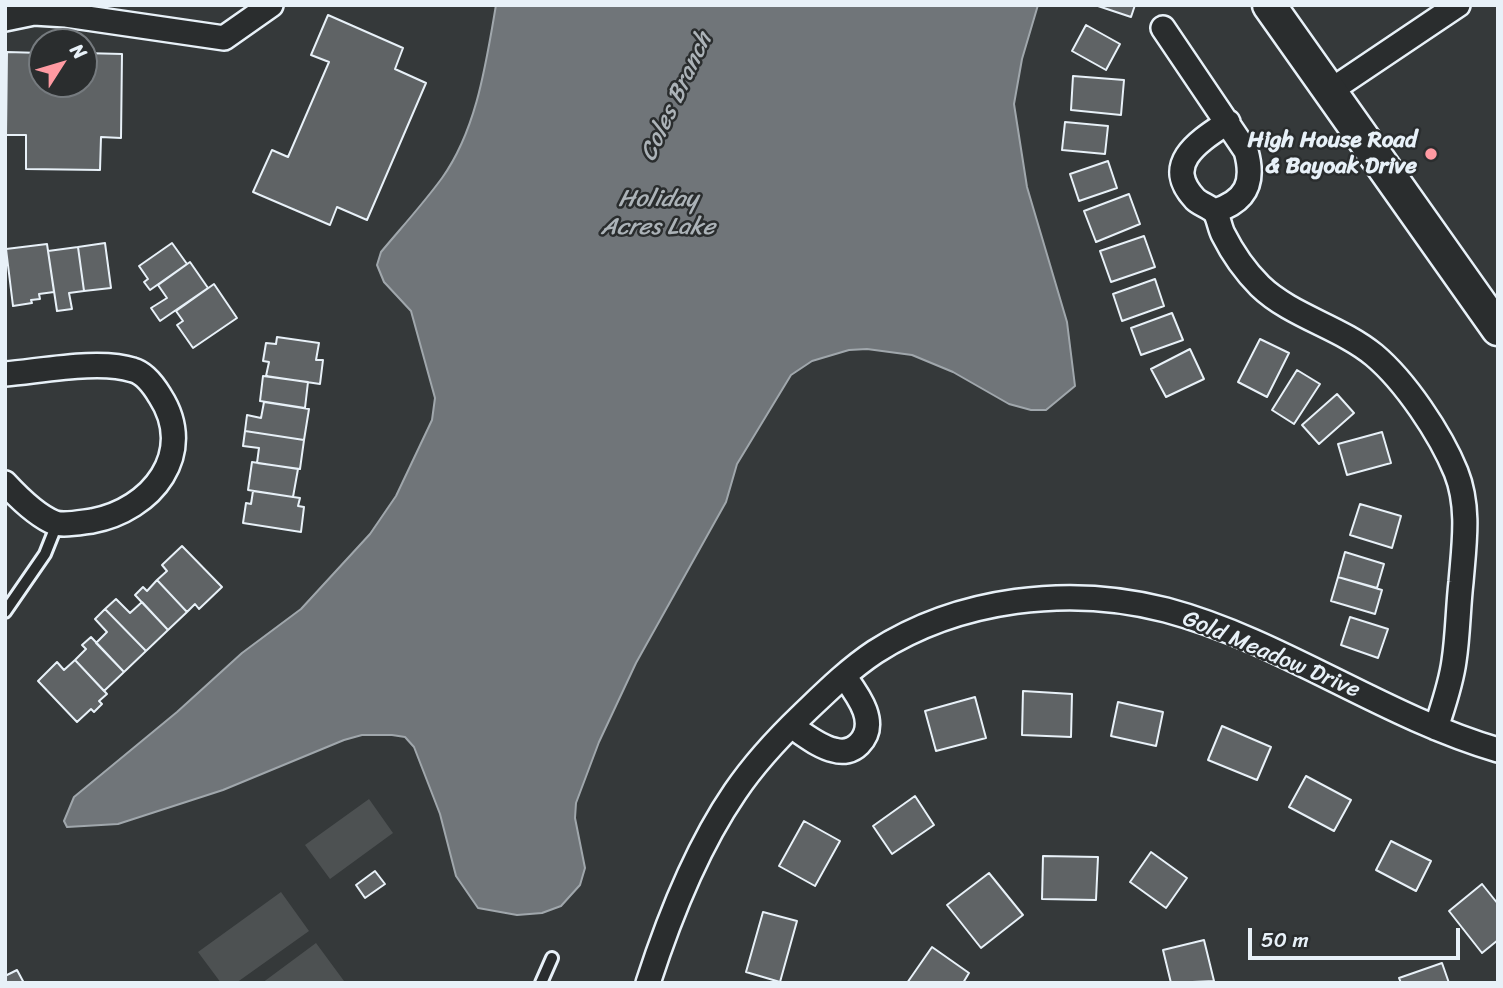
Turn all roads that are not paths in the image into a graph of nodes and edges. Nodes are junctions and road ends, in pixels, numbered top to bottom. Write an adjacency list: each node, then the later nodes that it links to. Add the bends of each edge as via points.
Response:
1 (271, 5): 4 (street, via 224,38 66,15 34,13)
2 (1269, 5): 6 (main road)
3 (1458, 5): 6 (street)
4 (5, 19)
5 (1163, 29): 7 (street)
6 (1330, 91): 9 (main road)
7 (1228, 122): 8 (street, via 1251,167 1243,195 1234,205); 8 (street, via 1191,148 1182,168 1195,198)
8 (1215, 211): 16 (street, via 1237,257 1260,286 1352,340 1388,368 1423,414 1456,471 1466,525 1455,659)
9 (1498, 329)
10 (5, 374): 12 (street, via 110,366 136,370 154,386 168,409 174,433 171,452 153,491 108,518)
11 (5, 483): 12 (street)
12 (57, 524): 13 (lane, via 45,554)
13 (5, 612)
14 (844, 676): 15 (street, Gold Meadow Drive); 15 (street, via 868,721 865,737 856,747 846,752 832,750); 16 (street, Gold Meadow Drive, via 901,637 968,612 1027,600 1083,599 1166,610 1201,622)
15 (790, 726): 20 (street, Gold Meadow Drive, via 734,793 705,845)
16 (1436, 728): 17 (street, Gold Meadow Drive)
17 (1498, 750)
18 (552, 958): 19 (lane)
19 (541, 983)
20 (648, 983)

